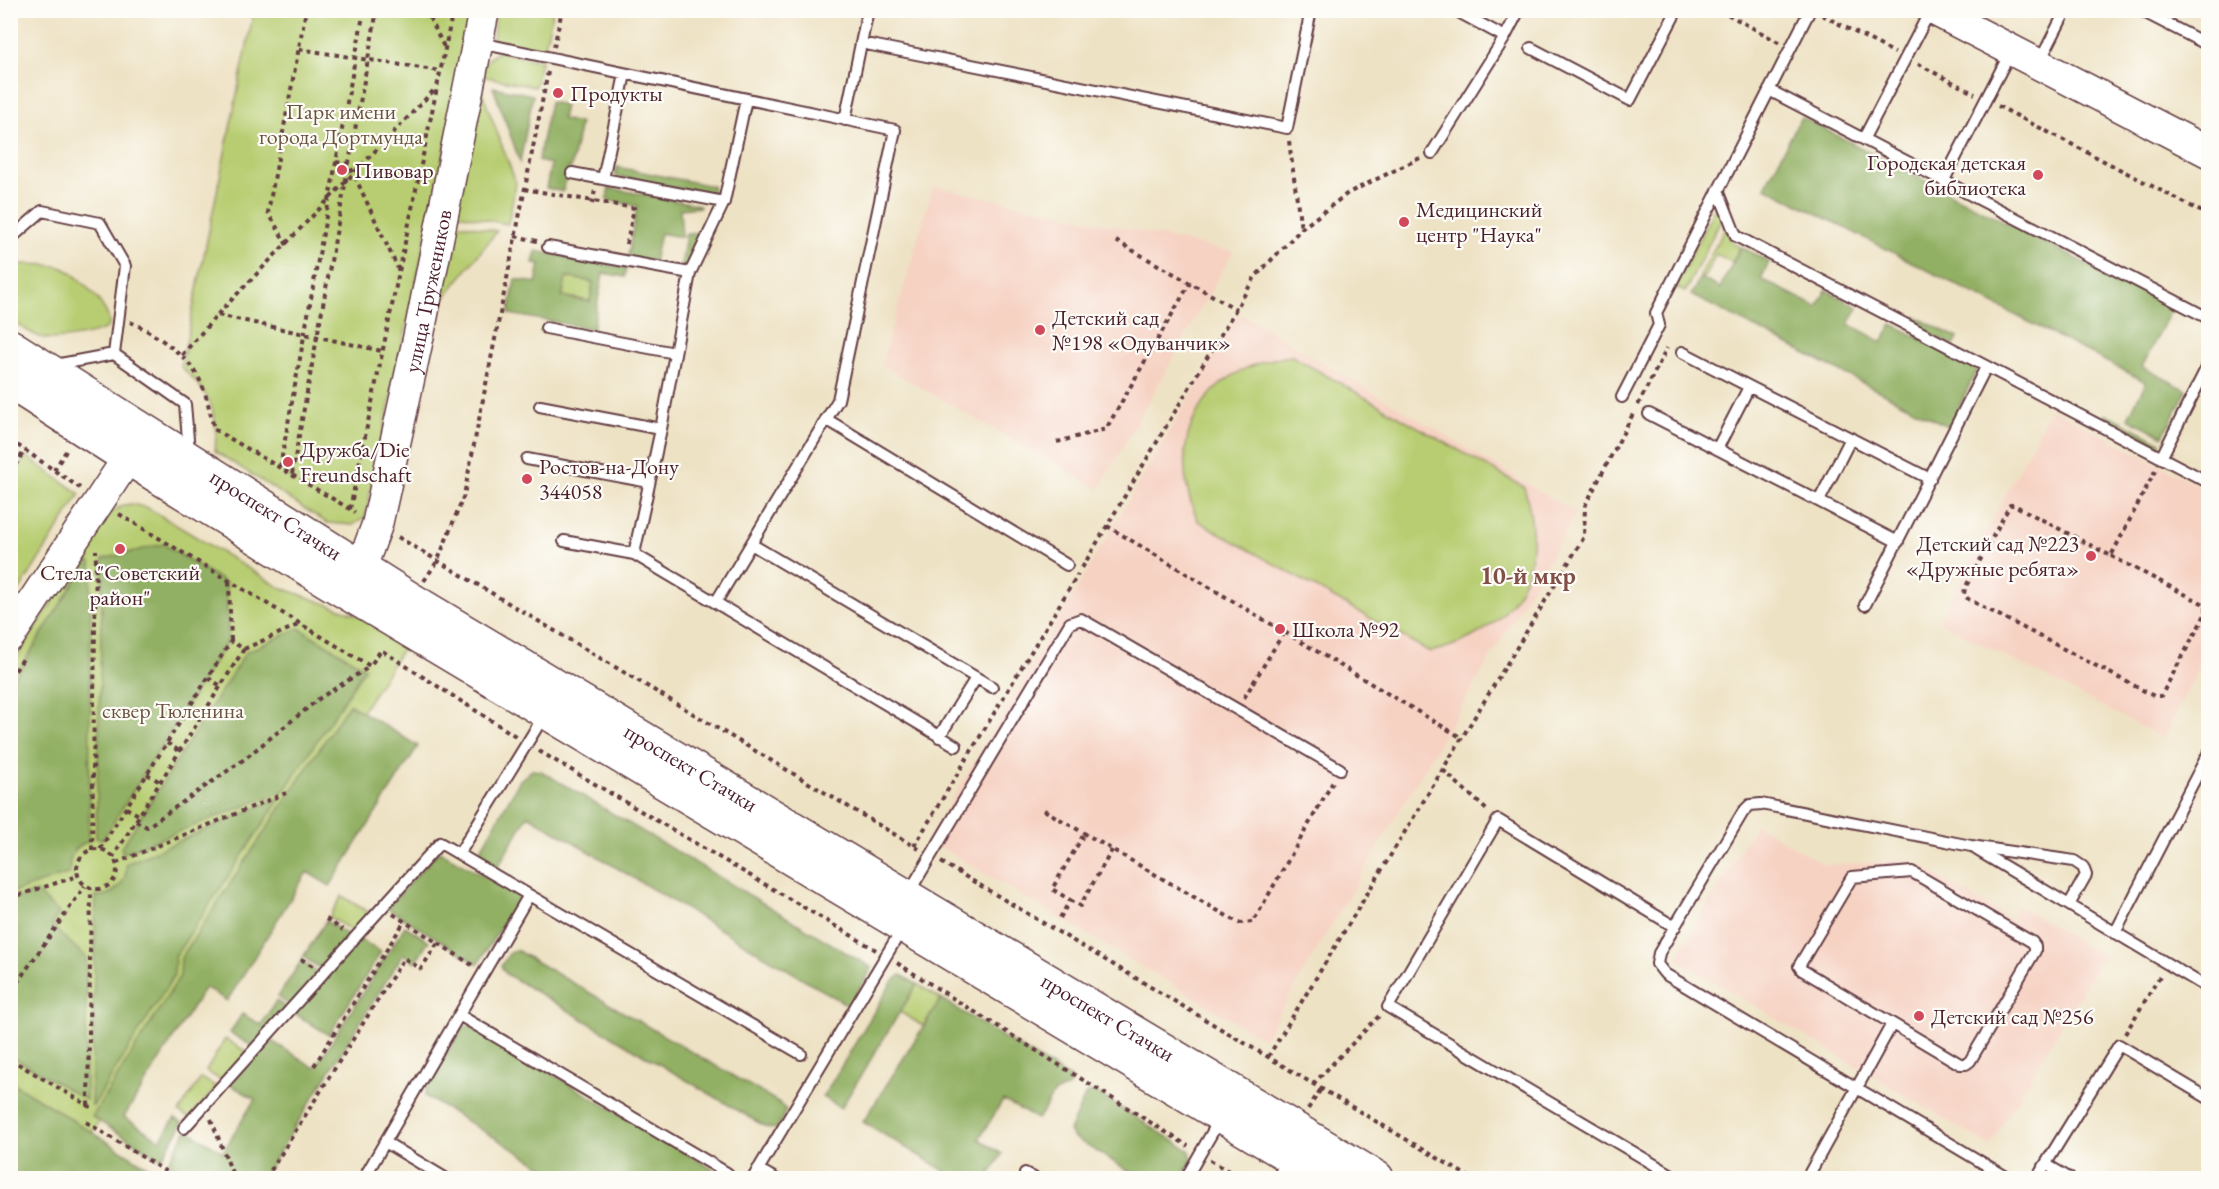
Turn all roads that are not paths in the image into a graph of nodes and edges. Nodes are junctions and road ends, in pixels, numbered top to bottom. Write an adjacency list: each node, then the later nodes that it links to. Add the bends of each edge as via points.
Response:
1 (484, 10): 12 (main road, улица Тружеников)
2 (867, 10): 13 (lane)
3 (1311, 10): 13 (lane, via 1287,128)
4 (1455, 10): 11 (lane)
5 (1519, 10): 11 (lane)
6 (1677, 10): 15 (lane, via 1630,100)
7 (1811, 10): 19 (lane)
8 (1932, 10): 16 (main road); 22 (lane)
9 (2066, 10): 17 (lane)
10 (2140, 10): 14 (lane)
11 (1504, 37): 24 (lane)
12 (477, 43): 18 (lane); 64 (main road, улица Тружеников, via 377,525)
13 (861, 43): 21 (lane)
14 (2208, 45)
15 (1531, 48)
16 (2012, 50): 17 (main road); 27 (lane)
17 (2038, 64): 23 (main road)
18 (625, 74): 20 (lane); 26 (lane)
19 (1769, 90): 22 (lane); 28 (lane)
20 (746, 99): 21 (lane); 29 (lane)
21 (845, 120): 47 (lane, via 895,130 838,400)
22 (1864, 138): 27 (lane)
23 (2208, 152)
24 (1432, 153)
25 (572, 173): 26 (lane)
26 (603, 179): 29 (lane)
27 (1944, 180): 33 (lane)
28 (1718, 190): 41 (lane, via 1736,236); 44 (lane, via 1656,313 1659,325)
29 (724, 202): 32 (lane)
30 (10, 239): 38 (lane, via 42,211 100,223 125,266)
31 (548, 247): 32 (lane)
32 (690, 273): 37 (lane)
33 (2208, 318)
34 (546, 328): 37 (lane)
35 (10, 346): 40 (main road, проспект Стачки)
36 (1682, 352): 43 (lane)
37 (675, 353): 48 (lane)
38 (114, 354): 40 (lane); 54 (lane, via 185,404)
39 (2208, 365): 52 (lane)
40 (43, 367): 50 (main road, проспект Стачки)
41 (1986, 367): 52 (lane); 55 (lane)
42 (10, 382): 50 (main road, проспект Стачки)
43 (1749, 387): 49 (lane); 51 (lane)
44 (1622, 398)
45 (540, 406): 48 (lane)
46 (1649, 414): 51 (lane)
47 (826, 419): 61 (lane); 63 (lane)
48 (660, 429): 56 (lane)
49 (1851, 438): 55 (lane); 58 (lane)
50 (136, 445): 54 (main road, проспект Стачки); 65 (main road, проспект Стачки); 69 (main road)
51 (1717, 449): 58 (lane)
52 (2161, 458): 57 (lane)
53 (527, 459): 56 (lane)
54 (189, 460): 64 (main road, проспект Стачки)
55 (1930, 479): 60 (lane)
56 (649, 482): 62 (lane)
57 (2208, 483)
58 (1819, 501): 60 (lane)
59 (564, 541): 62 (lane)
60 (1898, 542): 67 (lane)
61 (751, 544): 66 (lane); 70 (lane)
62 (634, 554): 66 (lane)
63 (1067, 565)
64 (361, 568): 65 (main road); 68 (main road, проспект Стачки)
65 (327, 581): 68 (main road, проспект Стачки)
66 (716, 602): 73 (lane)
67 (1865, 605)
68 (405, 611): 72 (main road, проспект Стачки); 81 (main road, проспект Стачки)
69 (10, 636)
70 (976, 678): 71 (lane); 73 (lane)
71 (992, 687)
72 (546, 711): 78 (lane); 81 (main road, проспект Стачки)
73 (939, 737): 74 (lane)
74 (956, 746)
75 (2208, 754): 83 (lane)
76 (1340, 769): 81 (lane, via 1081,619 1070,623 930,856)
77 (1971, 846): 80 (lane); 80 (lane, via 2074,861 2086,875); 82 (lane, via 1750,805)
78 (459, 854): 79 (lane); 92 (lane, via 440,843)
79 (530, 895): 85 (lane); 87 (lane)
80 (2069, 904): 83 (lane)
81 (905, 911): 89 (main road, проспект Стачки); 97 (lane, via 885,956)
82 (1675, 927): 88 (lane, via 1659,953 1658,964 1665,974); 105 (lane, via 1498,820 1388,1007)
83 (2115, 933): 84 (lane)
84 (2208, 988)
85 (459, 1015): 93 (lane); 96 (lane)
86 (1892, 1024): 86 (lane, via 1799,966 1852,877 1912,872 2035,946 1966,1064); 88 (lane)
87 (801, 1054)
88 (1856, 1087): 98 (lane); 106 (lane)
89 (1200, 1088): 91 (main road, проспект Стачки); 104 (main road, проспект Стачки)
90 (2208, 1098): 94 (lane, via 2119,1045)
91 (1221, 1116): 95 (main road, проспект Стачки); 102 (lane)
92 (184, 1128)
93 (385, 1142): 99 (lane); 100 (lane)
94 (2047, 1165): 107 (lane); 108 (lane)
95 (1283, 1168): 103 (main road, проспект Стачки)
96 (727, 1173)
97 (755, 1174): 101 (lane)
98 (1810, 1177)
99 (364, 1179)
100 (445, 1179)
101 (774, 1179)
102 (1186, 1179)
103 (1326, 1179)
104 (1377, 1179)
105 (1677, 1179)
106 (2008, 1179)
107 (2037, 1179)
108 (2069, 1179)

